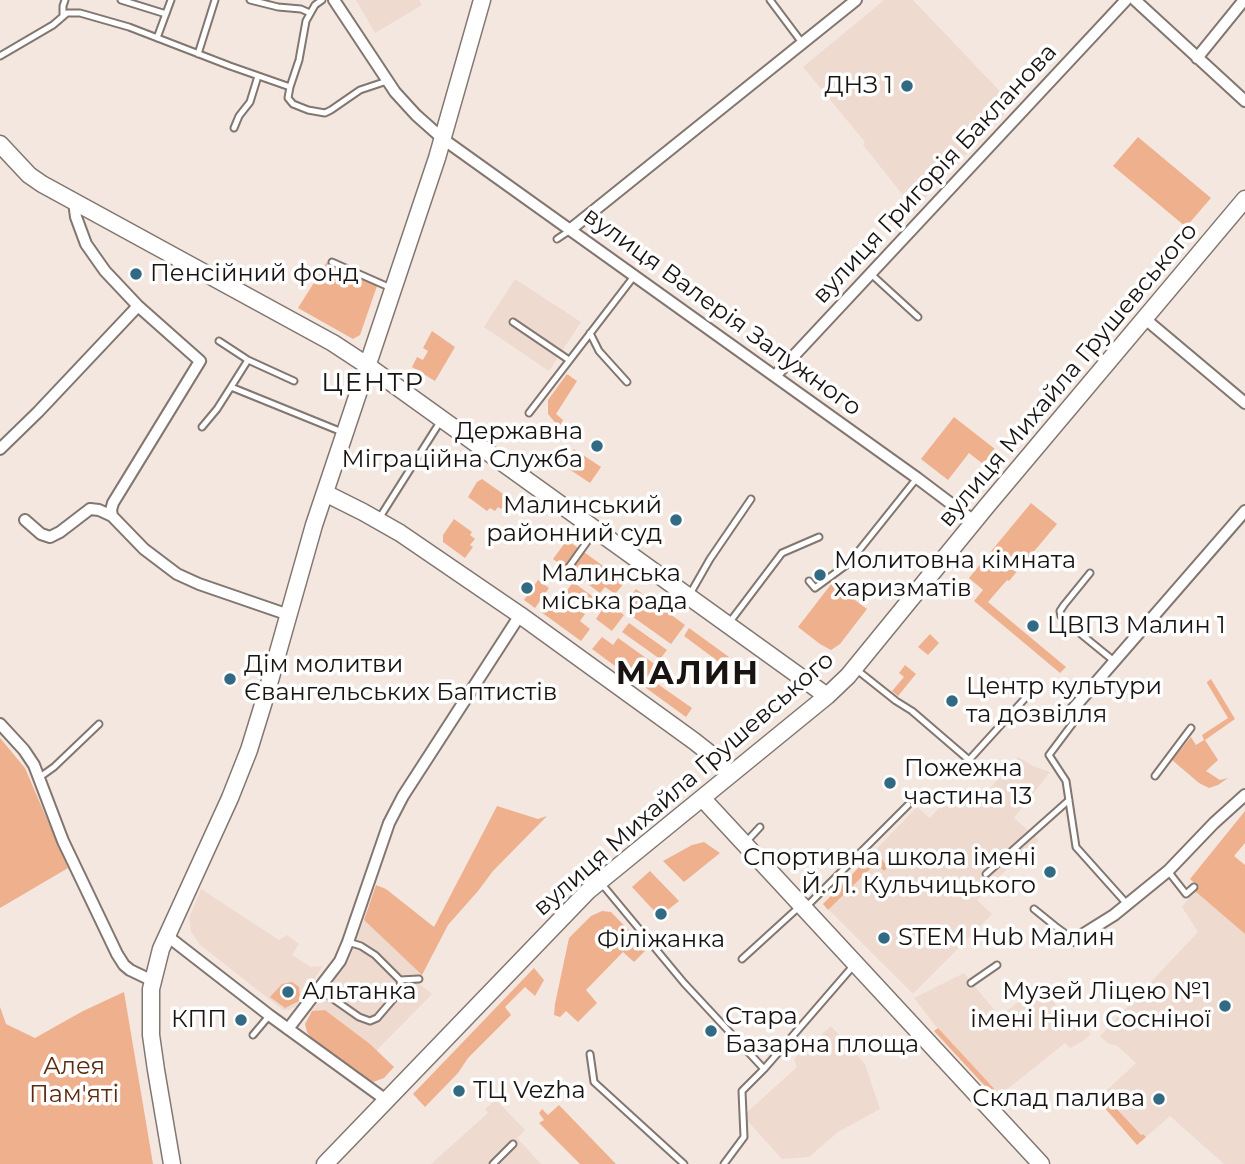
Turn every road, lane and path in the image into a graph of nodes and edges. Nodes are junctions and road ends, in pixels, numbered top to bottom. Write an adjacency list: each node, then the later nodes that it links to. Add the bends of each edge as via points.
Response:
1 (65, 0): 16 (lane)
2 (121, 0): 15 (lane)
3 (171, 0): 15 (lane)
4 (215, 0): 19 (lane)
5 (250, 0): 14 (lane)
6 (322, 0): 14 (lane)
7 (334, 0): 23 (street, вулиця Валерія Залужного)
8 (482, 0): 27 (street)
9 (770, 0): 18 (lane)
10 (856, 0): 18 (street)
11 (1126, 0): 34 (street, вулиця Григорія Бакланова)
12 (1135, 0): 21 (street)
13 (1244, 0): 21 (street)
14 (310, 13): 24 (lane)
15 (166, 14): 17 (lane)
16 (63, 16): 17 (lane, via 80,13); 20 (lane)
17 (157, 38): 19 (lane)
18 (803, 44): 31 (street)
19 (198, 54): 22 (lane)
20 (0, 56)
21 (1196, 58): 25 (street)
22 (258, 76): 24 (lane); 26 (lane, via 250,102)
23 (387, 81): 24 (lane, via 360,90 325,113 293,104 288,98); 27 (street, вулиця Валерія Залужного)
24 (290, 87)
25 (1245, 101)
26 (234, 128)
27 (443, 139): 31 (street, вулиця Валерія Залужного); 36 (street)
28 (0, 144): 30 (street, via 29,175)
29 (1245, 199): 39 (street, вулиця Михайла Грушевського)
30 (74, 202): 37 (street, via 80,229 94,257); 45 (street)
31 (571, 229): 32 (lane); 35 (street, вулиця Валерія Залужного)
32 (557, 239)
33 (332, 262): 36 (lane)
34 (871, 274): 38 (lane); 46 (street, вулиця Григорія Бакланова)
35 (635, 275): 41 (lane); 46 (street, вулиця Валерія Залужного)
36 (394, 289): 45 (street)
37 (138, 306): 55 (street); 60 (street, via 200,361 113,503)
38 (918, 317)
39 (1144, 318): 50 (street); 63 (street, вулиця Михайла Грушевського)
40 (513, 322): 44 (lane)
41 (590, 333): 44 (lane); 48 (lane, via 599,351)
42 (219, 341): 43 (lane)
43 (248, 360): 47 (lane); 49 (lane)
44 (569, 360): 51 (lane)
45 (368, 366): 52 (street); 54 (street)
46 (775, 376): 56 (street, вулиця Валерія Залужного)
47 (294, 381)
48 (627, 382)
49 (231, 387): 53 (lane); 54 (lane)
50 (1245, 402)
51 (528, 414)
52 (442, 419): 62 (lane); 64 (street)
53 (202, 427)
54 (345, 434): 57 (street)
55 (0, 449)
56 (917, 478): 63 (street, вулиця Валерія Залужного); 68 (lane, via 849,563 815,588)
57 (325, 493): 62 (street); 70 (street)
58 (751, 499): 69 (lane)
59 (1245, 511): 73 (street)
60 (112, 516): 61 (street, via 90,509 50,537); 70 (street, via 177,574)
61 (25, 520)
62 (378, 520): 71 (street)
63 (974, 521): 74 (street, вулиця Михайла Грушевського)
64 (596, 530): 66 (lane); 69 (street)
65 (819, 537): 72 (lane, via 782,554)
66 (569, 566)
67 (1090, 573): 73 (lane, via 1060,611 1061,616)
68 (810, 581)
69 (689, 597): 72 (street)
70 (289, 615): 97 (street, via 240,773)
71 (520, 615): 81 (street, via 694,741); 99 (street, via 394,811)
72 (727, 625): 76 (street)
73 (1114, 661): 77 (street)
74 (854, 668): 75 (lane, via 970,760); 76 (street, вулиця Михайла Грушевського)
75 (1039, 683)
76 (827, 696): 81 (street, вулиця Михайла Грушевського)
77 (1075, 712): 86 (lane, via 1049,755 1066,781)
78 (0, 724): 83 (street, via 30,757)
79 (99, 724): 83 (lane)
80 (1191, 728): 82 (lane)
81 (730, 775): 85 (street, вулиця Михайла Грушевського)
82 (1155, 776)
83 (40, 777): 105 (street, via 58,830 117,954 124,965)
84 (1245, 795): 90 (street)
85 (702, 798): 89 (street); 92 (street, вулиця Михайла Грушевського)
86 (1069, 800): 91 (lane); 94 (lane, via 1076,848)
87 (908, 805): 95 (lane)
88 (760, 827): 89 (lane)
89 (744, 843): 95 (street)
90 (1168, 871): 93 (lane, via 1186,894); 94 (street)
91 (986, 874)
92 (599, 881): 112 (lane); 113 (street, вулиця Михайла Грушевського)
93 (1194, 887)
94 (1128, 905): 98 (street)
95 (803, 906): 100 (lane); 101 (street)
96 (1034, 909): 98 (lane)
97 (166, 935): 105 (street); 108 (street)
98 (1074, 940)
99 (348, 942): 104 (lane, via 375,955); 107 (street)
100 (741, 959)
101 (856, 963): 112 (lane); 120 (street)
102 (997, 965): 106 (lane)
103 (419, 979): 104 (lane)
104 (400, 980): 107 (lane, via 401,990 370,1021)
105 (153, 981): 116 (street, via 151,1035)
106 (971, 983)
107 (319, 989): 109 (street)
108 (269, 1015): 109 (street); 110 (lane)
109 (288, 1029): 113 (street)
110 (253, 1035)
111 (590, 1054): 118 (lane, via 594,1082)
112 (764, 1069): 119 (lane, via 742,1091 744,1137)
113 (386, 1100): 115 (street, вулиця Михайла Грушевського)
114 (513, 1144): 117 (lane)
115 (331, 1162)
116 (172, 1164)
117 (494, 1164)
118 (684, 1164)
119 (724, 1164)
120 (1041, 1164)

